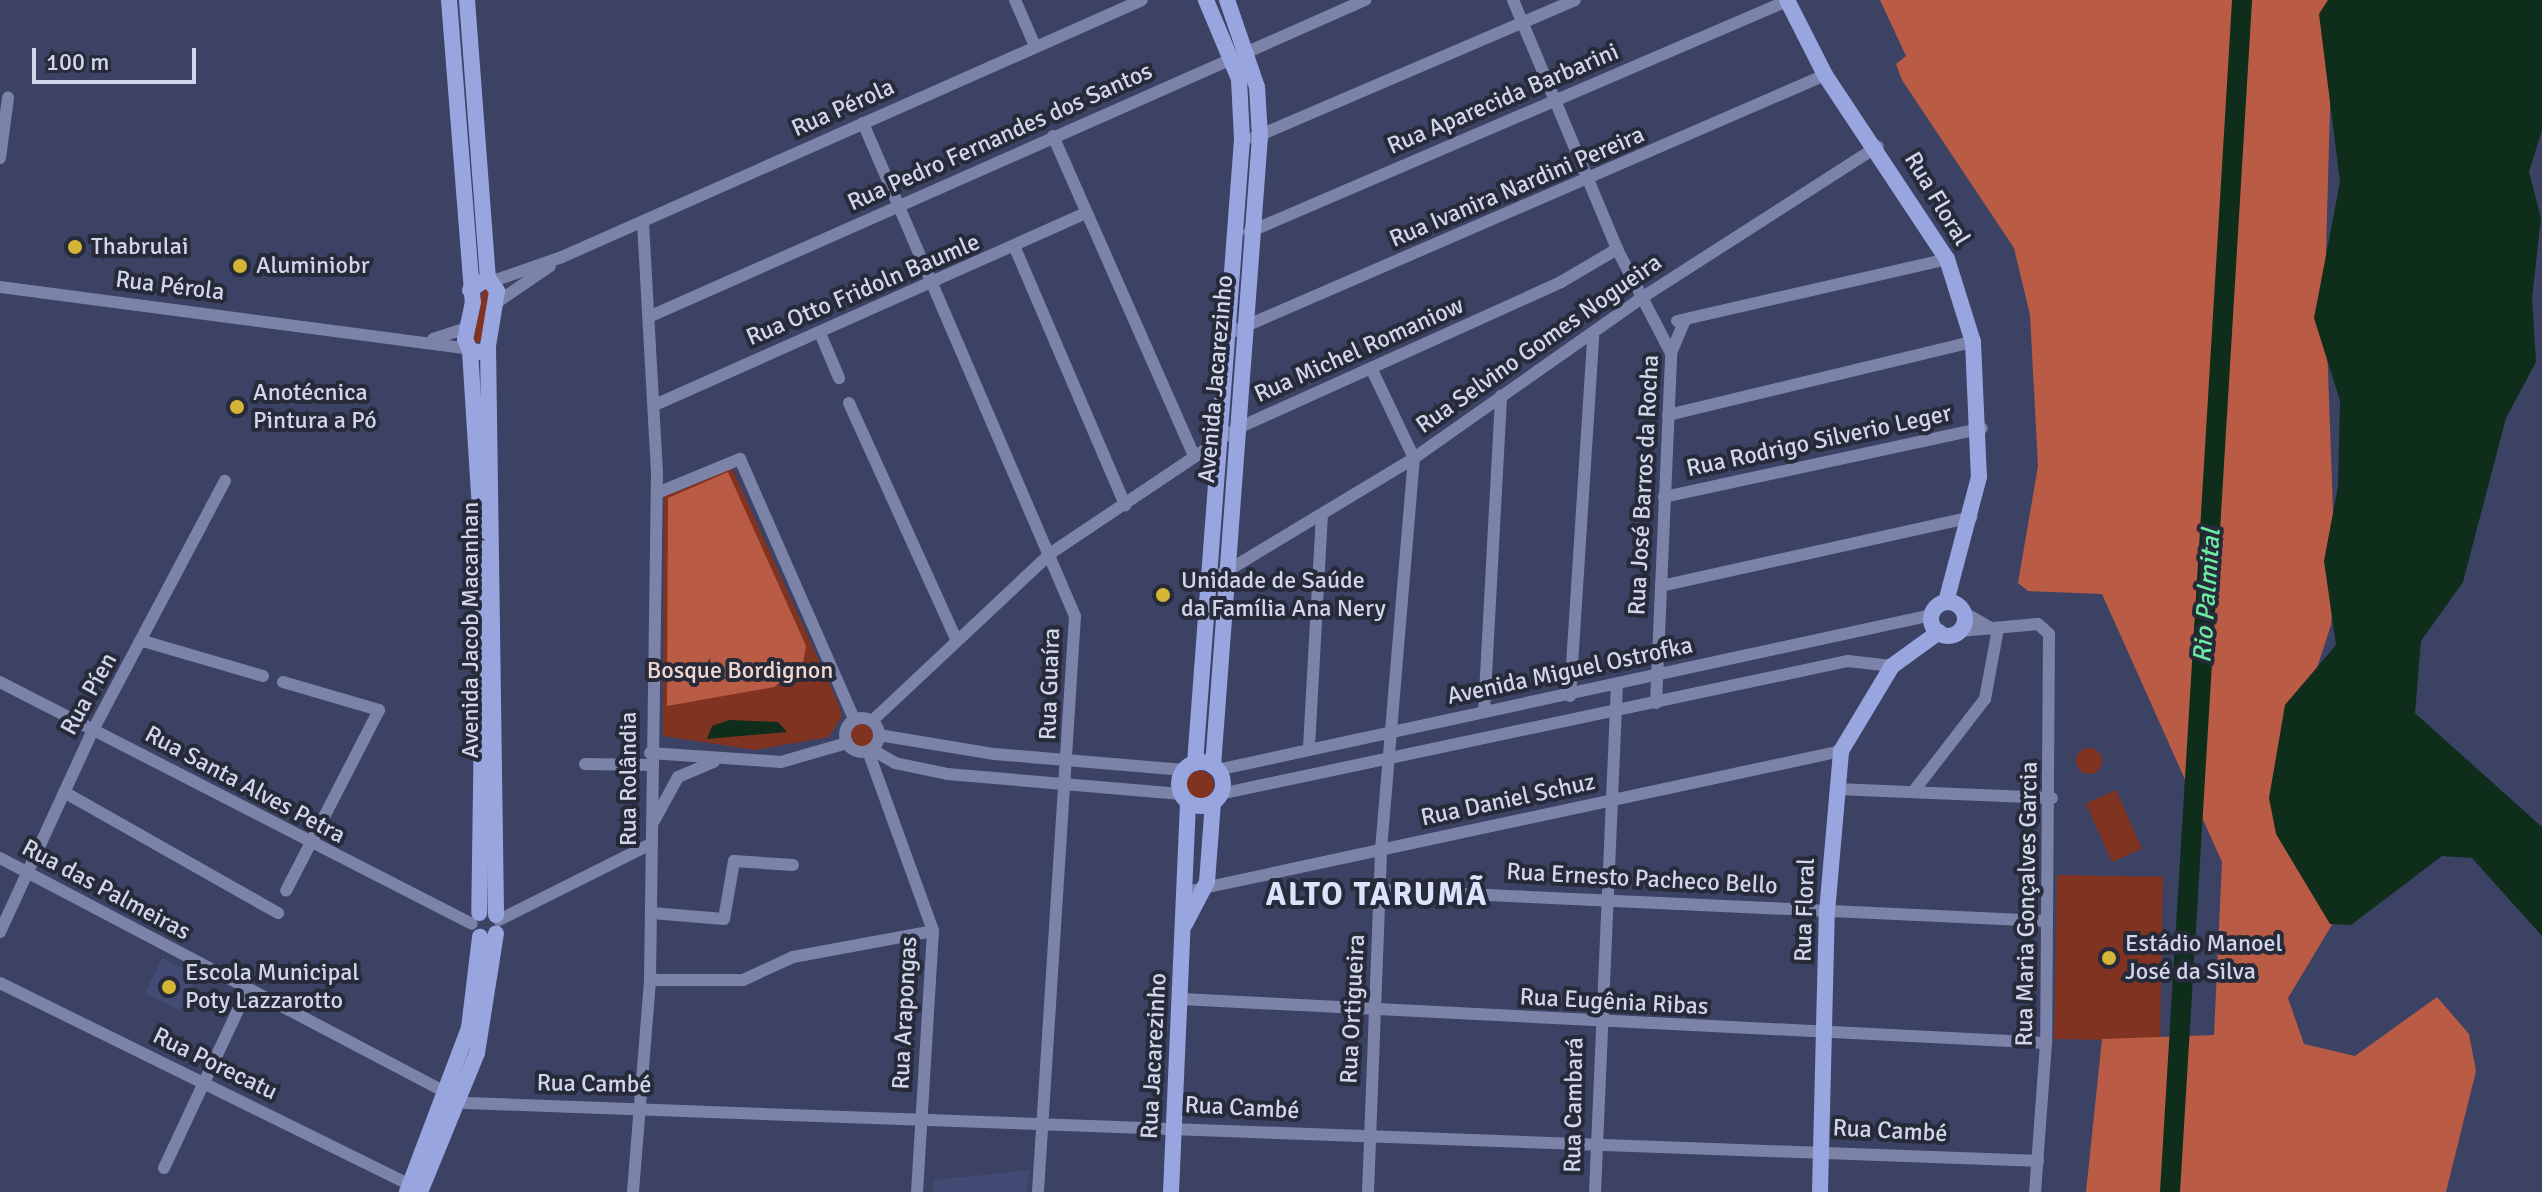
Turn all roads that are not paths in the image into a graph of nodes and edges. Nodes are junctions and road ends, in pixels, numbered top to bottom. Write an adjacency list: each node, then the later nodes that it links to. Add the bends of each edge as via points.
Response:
1 (449, 0): 37 (street, Avenida Jacob Macanhan)
2 (467, 0): 34 (street, Avenida Jacob Macanhan)
3 (1015, 0): 13 (street)
4 (1142, 0): 11 (street, Rua Pérola)
5 (1206, 0): 14 (street, Avenida Jacarezinho)
6 (1227, 0): 14 (street, Avenida Jacarezinho)
7 (1365, 0): 14 (street, Rua Pedro Fernandes dos Santos)
8 (1513, 0): 12 (street)
9 (1575, 0): 12 (street)
10 (1787, 1): 15 (street, Rua Floral); 17 (street, Rua Aparecida Barbarini)
11 (1109, 6): 13 (street, Rua Pérola)
12 (1522, 24): 17 (street); 20 (street)
13 (1035, 46): 18 (street, Rua Pérola)
14 (1240, 54): 19 (street, Rua Pedro Fernandes dos Santos); 20 (street, Avenida Jacarezinho); 21 (street, Avenida Jacarezinho)
15 (1825, 75): 22 (street, Rua Floral); 24 (street, Rua Ivanira Nardini Pereira)
16 (8, 98): 23 (street)
17 (1555, 100): 24 (street); 28 (street, Rua Aparecida Barbarini)
18 (863, 123): 25 (street, Rua Guaíra); 27 (street, Rua Pérola)
19 (1053, 136): 25 (street, Rua Pedro Fernandes dos Santos); 26 (street)
20 (1260, 137): 21 (street); 28 (street, Avenida Jacarezinho)
21 (1242, 139): 29 (street, Avenida Jacarezinho)
22 (1878, 146): 33 (street, Rua Floral); 38 (street, Rua Selvino Gomes Nogueira)
23 (0, 158)
24 (1588, 181): 31 (street); 44 (street, Rua Ivanira Nardini Pereira)
25 (898, 207): 35 (street, Rua Guaíra); 40 (street, Rua Pedro Fernandes dos Santos)
26 (1086, 213): 30 (street, Rua Otto Fridoln Baumle); 62 (street)
27 (643, 221): 32 (street, Rua Pérola); 40 (street, Rua Rolândia)
28 (1253, 231): 29 (street, Rua Aparecida Barbarini); 44 (street, Avenida Jacarezinho)
29 (1234, 235): 46 (street, Avenida Jacarezinho)
30 (1015, 248): 35 (street, Rua Otto Fridoln Baumle); 67 (street)
31 (1617, 249): 38 (street); 53 (street, Rua Michel Romaniow)
32 (562, 257): 34 (street, Rua Pérola); 39 (street, Rua Pérola)
33 (1947, 259): 41 (street); 49 (street, Rua Floral)
34 (490, 280): 37 (street); 39 (street, Avenida Jacob Macanhan)
35 (932, 286): 45 (street, Rua Otto Fridoln Baumle); 70 (street, Rua Guaíra)
36 (0, 287): 48 (street, Rua Pérola)
37 (470, 290): 43 (street, Avenida Jacob Macanhan)
38 (1643, 297): 42 (street); 47 (street, Rua Selvino Gomes Nogueira)
39 (496, 303): 50 (street, Avenida Jacob Macanhan)
40 (653, 315): 57 (street, Rua Rolândia)
41 (1685, 320): 42 (street); 52 (street, Rua José Barros da Rocha)
42 (1662, 324): 52 (street)
43 (464, 329): 48 (street, Rua Pérola); 51 (street, Avenida Jacob Macanhan)
44 (1244, 329): 46 (street, Rua Ivanira Nardini Pereira); 59 (street, Avenida Jacarezinho)
45 (820, 333): 54 (street); 57 (street, Rua Otto Fridoln Baumle)
46 (1225, 335): 61 (street, Avenida Jacarezinho)
47 (1593, 337): 55 (street, Rua Selvino Gomes Nogueira); 85 (street)
48 (430, 340): 51 (street, Rua Pérola)
49 (1973, 342): 58 (street); 60 (street, Rua Floral)
50 (488, 346): 51 (street); 129 (street, Avenida Jacob Macanhan, via 497,602)
51 (468, 349): 129 (street, Avenida Jacob Macanhan, via 484,573)
52 (1671, 353): 58 (street, Rua José Barros da Rocha)
53 (1372, 370): 59 (street, Rua Michel Romaniow); 63 (street)
54 (839, 378)
55 (1501, 395): 63 (street, Rua Selvino Gomes Nogueira); 87 (street)
56 (849, 403): 77 (street)
57 (657, 404): 65 (street, Rua Rolândia)
58 (1668, 415): 66 (street, Rua José Barros da Rocha)
59 (1238, 428): 61 (street, Rua Michel Romaniow); 71 (street, Avenida Jacarezinho)
60 (1982, 428): 66 (street, Rua Rodrigo Silverio Leger); 69 (street, Rua Floral)
61 (1217, 443): 62 (street, Rua Michel Romaniow); 103 (street, Avenida Jacarezinho)
62 (1194, 456): 67 (street, Rua Michel Romaniow)
63 (1414, 458): 68 (street, Rua Selvino Gomes Nogueira); 92 (street, Rua Ortigueira)
64 (225, 481): 78 (street, Rua Píen)
65 (657, 493): 89 (street, via 740,459); 98 (street, Rua Rolândia)
66 (1664, 497): 72 (street, Rua José Barros da Rocha)
67 (1125, 505): 70 (street, Rua Michel Romaniow)
68 (1322, 516): 71 (street, Rua Selvino Gomes Nogueira); 95 (street)
69 (1971, 517): 72 (street); 73 (street, Rua Floral, via 1960,560)
70 (1051, 553): 77 (street, Rua Michel Romaniow); 101 (street, Rua Guaíra, via 1076,634)
71 (1222, 574): 104 (street, Avenida Jacarezinho)
72 (1661, 586): 81 (street, Rua José Barros da Rocha)
73 (1957, 607): 74 (street, Rua Floral); 75 (street); 76 (street, Rua Floral)
74 (1934, 622): 76 (street); 79 (street, Rua Floral); 81 (street, Avenida Miguel Ostrofka)
75 (1996, 629): 76 (street); 108 (street, via 1985,699); 111 (street, Rua Maria Gonçalves Garcia, via 2038,624 2049,634)
76 (1960, 631)
77 (956, 639): 90 (street, Rua Michel Romaniow)
78 (143, 641): 80 (street); 91 (street, Rua Píen)
79 (1892, 666): 86 (street, Avenida Miguel Ostrofka, via 1848,661); 97 (street, Rua Floral)
80 (263, 676)
81 (1656, 676): 84 (street, Avenida Miguel Ostrofka); 86 (street, Rua José Barros da Rocha)
82 (0, 682): 91 (street, Rua Santa Alves Petra)
83 (283, 682): 115 (street, via 379,710)
84 (1617, 684): 85 (street, Avenida Miguel Ostrofka); 88 (street, Rua Cambará)
85 (1570, 696): 87 (street, Avenida Miguel Ostrofka)
86 (1656, 703): 88 (street, Avenida Miguel Ostrofka)
87 (1484, 712): 92 (street, Avenida Miguel Ostrofka)
88 (1615, 713): 100 (street, Avenida Miguel Ostrofka); 112 (street, Rua Cambará)
89 (854, 719): 90 (street); 94 (street)
90 (872, 721): 93 (street)
91 (93, 730): 107 (street, Rua Píen); 115 (street, Rua Santa Alves Petra)
92 (1391, 732): 95 (street, Avenida Miguel Ostrofka); 100 (street, Rua Ortigueira)
93 (879, 735): 96 (street); 101 (street)
94 (847, 743): 96 (street); 99 (street, via 781,762)
95 (1309, 747): 104 (street, Avenida Miguel Ostrofka)
96 (869, 750): 105 (street, via 921,769); 131 (street, Rua Arapongas)
97 (1841, 751): 106 (street, Rua Floral); 112 (street, Rua Daniel Schuz)
98 (650, 759): 99 (street); 102 (street); 113 (street, Rua Rolândia)
99 (720, 759): 113 (street, via 678,777)
100 (1390, 759): 110 (street, Avenida Miguel Ostrofka); 116 (street, Rua Ortigueira)
101 (1069, 762): 103 (street); 105 (street, Rua Guaíra)
102 (585, 764)
103 (1190, 766): 104 (street); 109 (street, Avenida Jacarezinho)
104 (1215, 768): 110 (street, Avenida Jacarezinho)
105 (1067, 788): 109 (street); 145 (street, Rua Guaíra)
106 (1836, 789): 108 (street); 125 (street, Rua Floral)
107 (64, 792): 119 (street, Rua Píen); 126 (street)
108 (1913, 792): 111 (street)
109 (1185, 798): 110 (street); 123 (street, Rua Jacarezinho)
110 (1216, 798): 120 (street, Rua Jacarezinho)
111 (2052, 798): 128 (street, Rua Maria Gonçalves Garcia)
112 (1610, 800): 116 (street, Rua Daniel Schuz); 124 (street, Rua Cambará)
113 (651, 829): 114 (street, Rua Rolândia)
114 (651, 844): 127 (street, Rua Rolândia); 129 (street)
115 (310, 846): 122 (street); 129 (street, Rua Santa Alves Petra)
116 (1381, 850): 120 (street, Rua Daniel Schuz); 121 (street, Rua Ortigueira)
117 (0, 858): 119 (street, Rua das Palmeiras)
118 (793, 865): 127 (street, via 734,861 724,919)
119 (27, 872): 132 (street, Rua Píen); 135 (street, Rua das Palmeiras)
120 (1207, 882): 123 (street, Rua Daniel Schuz); 130 (street, Rua Jacarezinho)
121 (1379, 890): 124 (street, Rua Ernesto Pacheco Bello); 137 (street, Rua Ortigueira)
122 (286, 891)
123 (1185, 892): 130 (street, Rua Jacarezinho)
124 (1604, 897): 125 (street, Rua Ernesto Pacheco Bello); 138 (street, Rua Cambará)
125 (1827, 912): 128 (street, Rua Ernesto Pacheco Bello); 139 (street, Rua Floral)
126 (278, 913)
127 (652, 913): 133 (street, Rua Rolândia)
128 (2046, 921): 140 (street, Rua Maria Gonçalves Garcia)
129 (487, 924): 142 (street, Avenida Jacob Macanhan)
130 (1185, 924): 136 (street, Rua Jacarezinho)
131 (933, 931): 133 (street, via 793,957 743,980); 144 (street, Rua Arapongas)
132 (0, 932)
133 (650, 980): 143 (street, Rua Rolândia)
134 (0, 983): 141 (street, Rua Porecatu)
135 (248, 989): 141 (street); 142 (street, Rua das Palmeiras)
136 (1181, 999): 137 (street, Rua Eugênia Ribas); 146 (street, Rua Jacarezinho)
137 (1377, 1011): 138 (street, Rua Eugênia Ribas); 147 (street, Rua Ortigueira)
138 (1597, 1024): 139 (street, Rua Eugênia Ribas); 148 (street, Rua Cambará)
139 (1826, 1034): 140 (street, Rua Eugênia Ribas); 149 (street, Rua Floral)
140 (2046, 1043): 150 (street, Rua Maria Gonçalves Garcia)
141 (203, 1082): 151 (street); 152 (street, Rua Porecatu)
142 (453, 1097): 143 (street, Rua Cambé); 152 (street, Avenida Jacob Macanhan)
143 (643, 1106): 144 (street, Rua Cambé); 153 (street, Rua Rolândia)
144 (922, 1117): 145 (street, Rua Cambé); 154 (street, Rua Arapongas)
145 (1046, 1121): 146 (street, Rua Cambé); 155 (street, Rua Guaíra)
146 (1173, 1127): 147 (street, Rua Cambé); 156 (street, Rua Jacarezinho)
147 (1368, 1136): 148 (street, Rua Cambé); 157 (street, Rua Ortigueira)
148 (1592, 1143): 149 (street, Rua Cambé); 158 (street, Rua Cambará)
149 (1819, 1149): 150 (street, Rua Cambé); 159 (street, Rua Floral)
150 (2038, 1161): 160 (street, Rua Maria Gonçalves Garcia)
151 (164, 1168)
152 (412, 1190)
153 (633, 1192)
154 (917, 1192)
155 (1038, 1192)
156 (1171, 1192)
157 (1368, 1192)
158 (1595, 1192)
159 (1820, 1192)
160 (2035, 1192)

